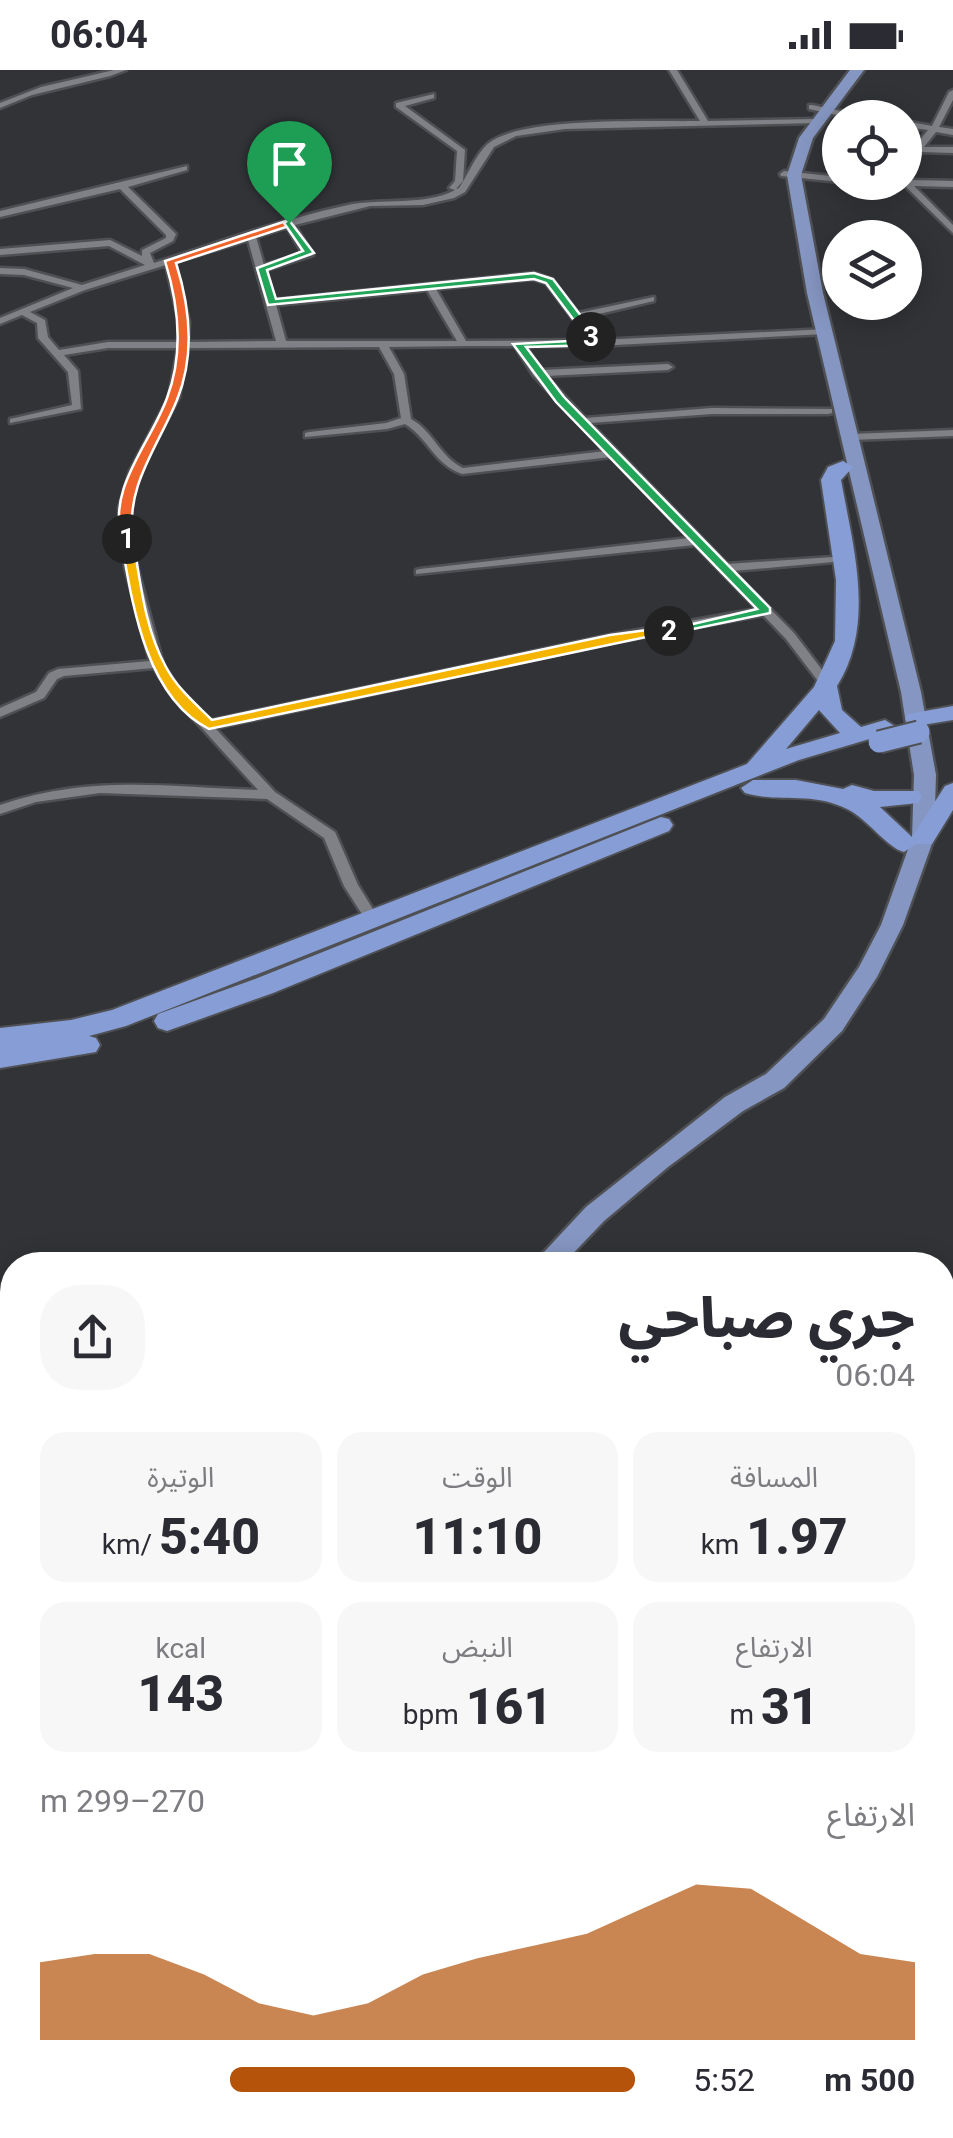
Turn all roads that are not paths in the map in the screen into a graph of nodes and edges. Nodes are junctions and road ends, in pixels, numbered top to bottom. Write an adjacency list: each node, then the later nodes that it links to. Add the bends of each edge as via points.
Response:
1 (122, 70): 7 (street, via 27,91)
2 (673, 70): 10 (street)
3 (842, 70): 8 (main road)
4 (856, 70): 8 (main road)
5 (953, 92): 12 (street)
6 (431, 96): 23 (street, via 400,104 462,152 459,181)
7 (0, 106)
8 (810, 117): 9 (street); 10 (street); 18 (main road)
9 (822, 117)
10 (706, 122): 23 (street, via 556,126 514,134 491,146 462,190)
11 (922, 128): 12 (street)
12 (933, 130): 13 (street); 14 (street)
13 (953, 132)
14 (922, 142)
15 (922, 149): 16 (street)
16 (953, 150)
17 (184, 168): 22 (street)
18 (789, 175): 19 (street); 41 (main road)
19 (822, 178)
20 (953, 184): 21 (street)
21 (922, 185)
22 (122, 186): 25 (street); 31 (street, via 172,236 145,252)
23 (443, 198): 26 (street, via 359,204)
24 (922, 199): 27 (street)
25 (0, 214)
26 (289, 223): 28 (street); 32 (street, via 308,255)
27 (953, 230)
28 (251, 236): 30 (street); 32 (street)
29 (0, 252): 31 (street, via 105,242)
30 (170, 261): 31 (street); 43 (street)
31 (148, 264): 35 (street)
32 (262, 268): 37 (street)
33 (0, 270): 35 (street)
34 (430, 286): 37 (street); 39 (street, via 539,276); 47 (street)
35 (82, 288): 38 (street)
36 (652, 300): 39 (street)
37 (272, 303): 44 (street)
38 (21, 311): 40 (street); 48 (street, via 42,322 44,338)
39 (576, 317): 42 (street)
40 (0, 321)
41 (818, 331): 42 (street); 51 (main road); 57 (main road)
42 (596, 343): 46 (street)
43 (185, 344): 44 (street); 48 (street); 65 (street, via 174,397 135,471 124,508)
44 (282, 344): 45 (street)
45 (383, 344): 47 (street); 52 (street, via 398,374)
46 (518, 344): 47 (street); 50 (street)
47 (464, 345)
48 (58, 353): 53 (street, via 76,378 78,407)
49 (668, 366): 50 (street)
50 (538, 373): 54 (street)
51 (828, 411): 54 (street); 59 (main road)
52 (406, 420): 56 (street); 58 (street, via 462,471)
53 (14, 421)
54 (582, 421): 58 (street)
55 (953, 433): 57 (street)
56 (309, 435)
57 (851, 437): 59 (main road)
58 (614, 453): 60 (street)
59 (850, 467): 61 (highway, via 831,480); 77 (main road); 79 (main road, via 911,692 925,775)
60 (697, 542): 62 (street); 63 (street)
61 (844, 558): 62 (street); 66 (highway, via 846,642)
62 (724, 568): 64 (street)
63 (420, 572)
64 (766, 611): 66 (street); 69 (street)
65 (157, 664): 67 (street, via 62,672 40,695); 69 (street)
66 (826, 682): 72 (highway, via 830,712); 74 (highway)
67 (0, 713)
68 (953, 713): 70 (highway)
69 (209, 724): 76 (street)
70 (918, 726): 71 (highway); 72 (highway, bridge)
71 (953, 726)
72 (873, 734): 73 (highway); 74 (highway)
73 (804, 767): 74 (highway); 77 (highway, via 816,780 850,793)
74 (753, 779): 79 (highway, via 846,798); 80 (highway); 81 (highway)
75 (953, 791): 79 (highway)
76 (270, 795): 78 (street, via 116,786 40,795); 80 (street, via 330,835)
77 (910, 797): 79 (main road)
78 (0, 810)
79 (914, 841): 84 (main road, via 903,902 818,1042 775,1081 691,1134)
80 (372, 919): 81 (highway)
81 (258, 977): 82 (highway, via 70,1030); 83 (highway, via 130,1034)
82 (0, 1038)
83 (0, 1058)
84 (558, 1252)

